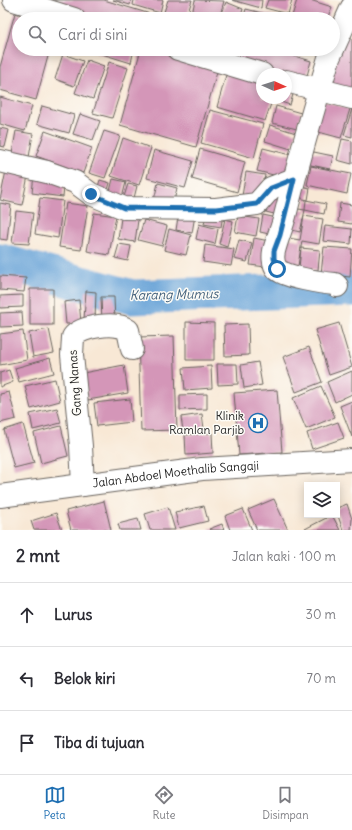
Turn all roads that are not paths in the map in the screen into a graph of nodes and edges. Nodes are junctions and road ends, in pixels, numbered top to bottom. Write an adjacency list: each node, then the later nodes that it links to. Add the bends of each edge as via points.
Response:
1 (4, 0): 4 (street)
2 (14, 0): 5 (street)
3 (352, 7): 6 (street)
4 (0, 11)
5 (52, 12)
6 (340, 34)
7 (202, 56): 9 (street)
8 (330, 56): 11 (street)
9 (256, 72)
10 (292, 83): 11 (street)
11 (319, 90): 12 (street); 14 (street)
12 (352, 98)
13 (0, 161): 14 (street, via 47,172 75,182 91,194 124,208 216,209 257,204 271,188)
14 (294, 179): 15 (street, via 274,251 275,266 291,276)
15 (338, 286)
16 (132, 349): 18 (street, Gang Nanas, via 128,330 123,326 110,325 86,329 73,337 72,355)
17 (352, 460): 18 (street, Jalan Abdoel Moethalib Sangaji, via 222,467)
18 (83, 485): 19 (street, Jalan Abdoel Moethalib Sangaji)
19 (0, 496)

